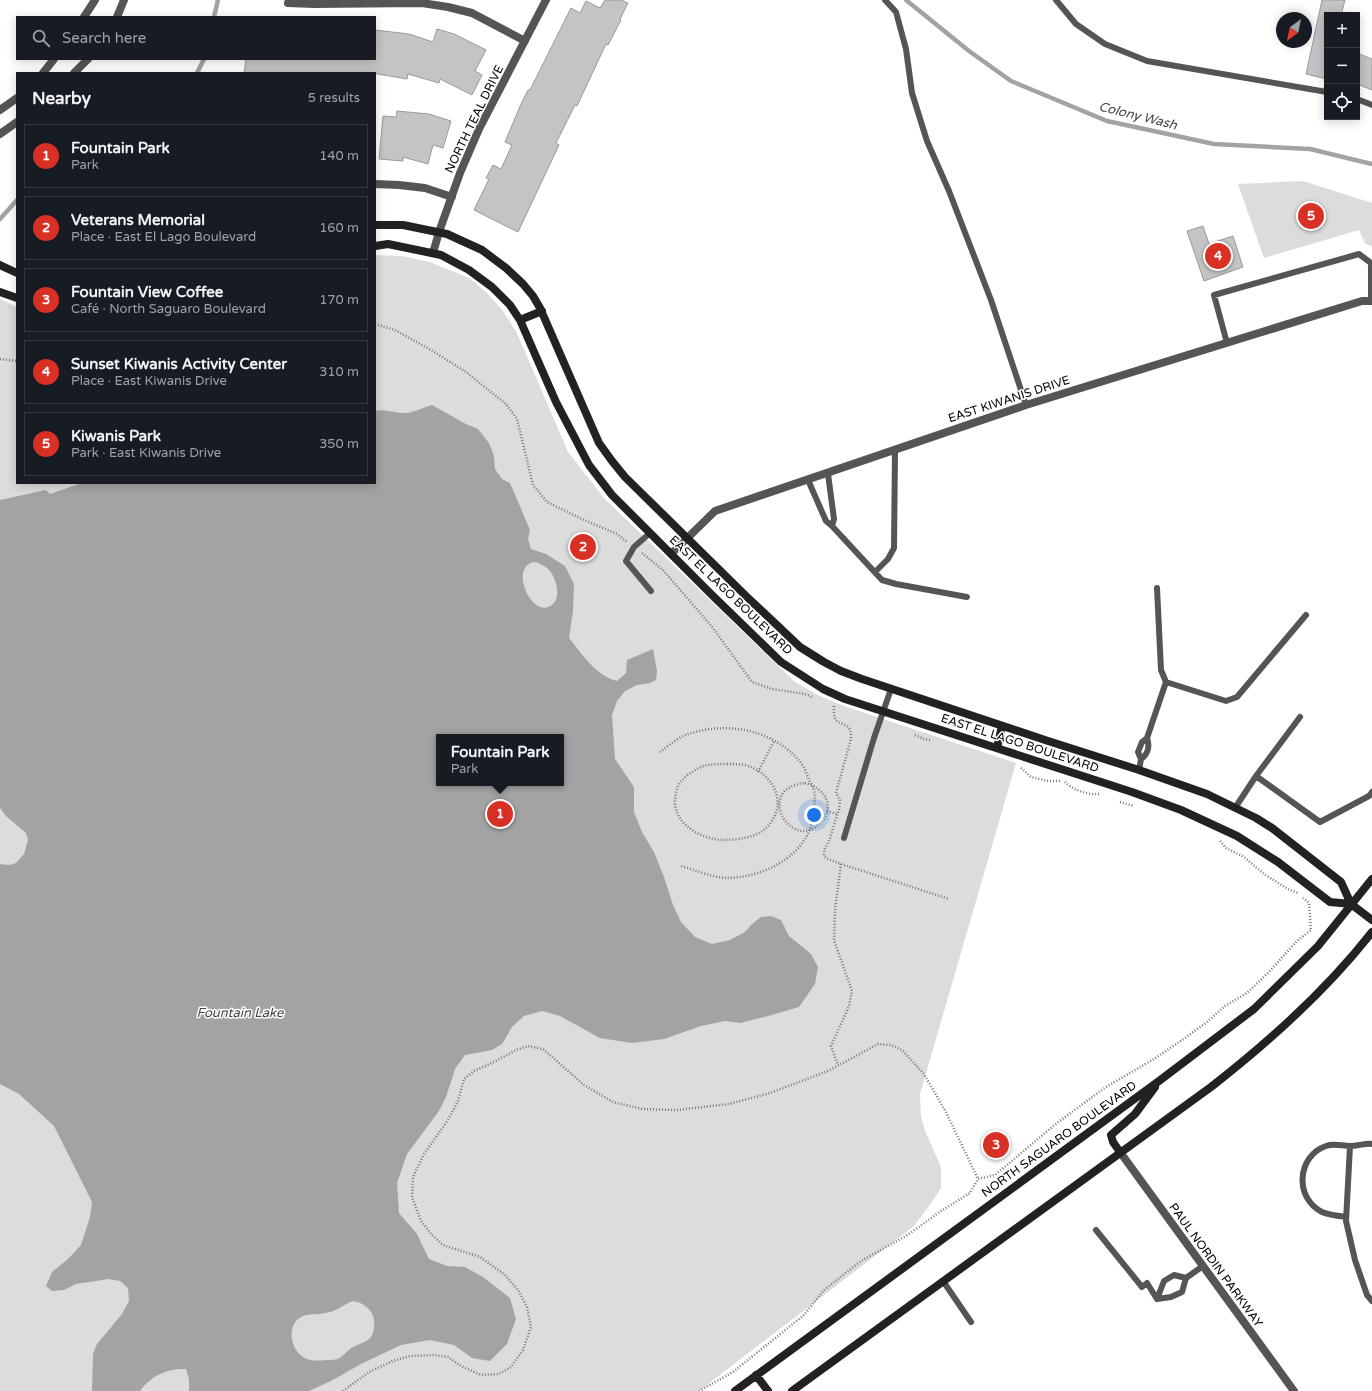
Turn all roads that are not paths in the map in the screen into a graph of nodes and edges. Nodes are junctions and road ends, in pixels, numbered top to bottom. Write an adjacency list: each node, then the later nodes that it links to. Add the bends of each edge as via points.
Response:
1 (95, 0): 7 (street)
2 (124, 0): 8 (street)
3 (546, 0): 9 (street, NORTH TEAL DRIVE)
4 (885, 0): 35 (lane, via 896,12 906,48 912,93 927,141 991,300)
5 (1056, 0): 14 (lane, via 1076,24 1105,44 1147,61)
6 (288, 3): 9 (street, via 422,3 448,7 472,13)
7 (85, 16)
8 (117, 16)
9 (525, 41): 22 (street, NORTH TEAL DRIVE, via 479,129)
10 (53, 60): 12 (street)
11 (87, 60): 13 (street)
12 (44, 72)
13 (75, 72)
14 (1324, 91)
15 (16, 99): 18 (street)
16 (1360, 100): 17 (lane)
17 (1372, 105)
18 (0, 110)
19 (16, 123): 20 (street)
20 (0, 134)
21 (376, 184): 22 (street, via 425,188)
22 (452, 197): 24 (street, NORTH TEAL DRIVE)
23 (376, 225): 24 (street, EAST EL LAGO BOULEVARD, via 403,225)
24 (439, 232): 26 (street, NORTH TEAL DRIVE); 32 (street, EAST EL LAGO BOULEVARD, via 482,250 506,268 533,296)
25 (376, 246): 26 (street, EAST EL LAGO BOULEVARD, via 388,244)
26 (432, 253): 33 (street, EAST EL LAGO BOULEVARD, via 469,270 487,283 510,305)
27 (0, 265): 28 (street)
28 (16, 273)
29 (0, 292): 30 (street)
30 (16, 298)
31 (1371, 301): 34 (street, EAST KIWANIS DRIVE, via 1362,301); 34 (lane, via 1371,263 1359,254 1214,295)
32 (542, 312): 33 (street); 41 (street, EAST EL LAGO BOULEVARD, via 599,443 626,477)
33 (520, 320): 40 (street, EAST EL LAGO BOULEVARD, via 556,402 589,465 612,495)
34 (1227, 343): 35 (street, EAST KIWANIS DRIVE)
35 (1026, 405): 36 (street, EAST KIWANIS DRIVE)
36 (895, 451): 37 (street, EAST KIWANIS DRIVE); 43 (lane, via 894,548 888,559)
37 (828, 474): 38 (street, EAST KIWANIS DRIVE); 39 (lane, via 834,519)
38 (808, 480): 39 (lane, via 826,521); 41 (street, EAST KIWANIS DRIVE, via 715,511)
39 (832, 526): 43 (lane)
40 (650, 533): 42 (street, EAST EL LAGO BOULEVARD); 45 (lane, via 634,547 626,561)
41 (687, 538): 42 (street, EAST KIWANIS DRIVE); 49 (street, EAST EL LAGO BOULEVARD, via 800,647 840,671)
42 (671, 554): 50 (street, EAST EL LAGO BOULEVARD, via 781,662 837,696)
43 (875, 572): 46 (lane, via 882,580 896,584)
44 (1158, 588): 48 (lane, via 1161,670)
45 (651, 591)
46 (967, 597)
47 (1306, 615): 48 (lane, via 1237,697 1226,701)
48 (1166, 682): 54 (lane)
49 (891, 689): 50 (lane); 52 (street, EAST EL LAGO BOULEVARD)
50 (884, 712): 53 (street, EAST EL LAGO BOULEVARD); 58 (lane)
51 (1300, 717): 55 (lane)
52 (1002, 726): 53 (street); 54 (street, EAST EL LAGO BOULEVARD)
53 (997, 748): 60 (street, EAST EL LAGO BOULEVARD, via 1181,810 1237,836 1278,862 1330,902)
54 (1139, 770): 57 (street, EAST EL LAGO BOULEVARD, via 1207,794)
55 (1256, 776): 56 (lane, via 1320,822 1370,796); 57 (lane)
56 (1372, 792)
57 (1235, 808): 60 (street, EAST EL LAGO BOULEVARD, via 1272,828 1341,882)
58 (844, 838)
59 (1372, 879): 60 (street, NORTH SAGUARO BOULEVARD)
60 (1351, 904): 61 (street); 63 (street, NORTH SAGUARO BOULEVARD, via 1318,946 1254,1009)
61 (1372, 920)
62 (1372, 932): 66 (street, via 1352,957 1263,1045 1211,1087)
63 (1159, 1081): 66 (street, via 1135,1114 1111,1135); 75 (street, NORTH SAGUARO BOULEVARD)
64 (1372, 1144): 65 (lane)
65 (1350, 1146): 67 (lane); 67 (lane, via 1326,1146 1315,1152 1302,1172 1305,1196 1313,1206 1322,1212)
66 (1120, 1152): 69 (street, PAUL NORDIN PARKWAY); 71 (street)
67 (1346, 1217): 73 (lane, via 1355,1260 1367,1295)
68 (1096, 1230): 72 (lane, via 1142,1287 1147,1283)
69 (1203, 1266): 70 (lane); 79 (street, PAUL NORDIN PARKWAY)
70 (1186, 1278): 72 (lane, via 1182,1292 1171,1298); 72 (lane, via 1174,1275 1164,1280)
71 (943, 1281): 74 (lane); 78 (street)
72 (1157, 1299)
73 (1372, 1301)
74 (971, 1322)
75 (756, 1375): 76 (street, NORTH SAGUARO BOULEVARD); 77 (street)
76 (734, 1391)
77 (768, 1391)
78 (792, 1391)
79 (1294, 1391)

